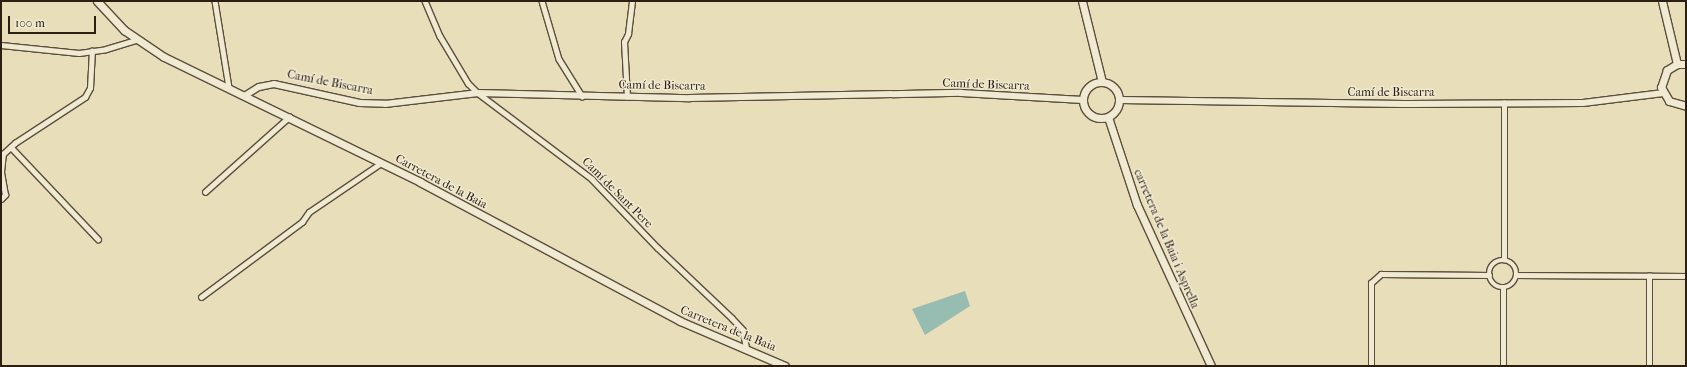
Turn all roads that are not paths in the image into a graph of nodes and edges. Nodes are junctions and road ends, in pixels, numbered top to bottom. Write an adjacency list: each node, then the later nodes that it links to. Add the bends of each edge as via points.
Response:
1 (97, 1): 8 (main road, Carretera de la Baia)
2 (215, 1): 14 (street)
3 (425, 1): 15 (street, Camí de Sant Pere, via 440,36 468,83)
4 (542, 1): 18 (street, via 559,59)
5 (632, 1): 19 (street, via 628,34 624,42)
6 (1082, 1): 13 (main road)
7 (1662, 1): 11 (main road)
8 (136, 40): 10 (street); 14 (main road, Carretera de la Baia, via 164,57)
9 (1, 45): 10 (street, via 71,52)
10 (92, 51): 26 (street, via 90,88 85,97)
11 (1677, 64): 12 (main road); 16 (main road, via 1663,76)
12 (1686, 64)
13 (1102, 82): 20 (main road, via 1088,88); 21 (main road, via 1113,86)
14 (229, 87): 17 (main road, Carretera de la Baia)
15 (478, 93): 17 (street, Camí de Biscarra, via 385,104 360,103 274,84 259,87); 18 (street, Camí de Biscarra); 39 (street, Camí de Sant Pere, via 592,179 658,248 743,330)
16 (1663, 94): 22 (street, Camí de Biscarra, via 1583,103); 23 (main road, via 1675,105)
17 (246, 95): 24 (main road, Carretera de la Baia)
18 (582, 96): 19 (street, Camí de Biscarra)
19 (627, 97): 20 (street, Camí de Biscarra, via 961,94)
20 (1083, 100): 25 (main road, via 1085,108 1092,116)
21 (1120, 100): 22 (street, Camí de Biscarra, via 1245,104); 25 (main road, via 1117,109)
22 (1504, 103): 32 (street)
23 (1686, 106)
24 (289, 117): 28 (main road, Carretera de la Baia); 29 (street)
25 (1108, 117): 41 (main road, carretera de la Baia i Asprella, via 1137,205)
26 (11, 146): 27 (street); 31 (street)
27 (2, 155): 30 (street, via 1,172 5,195)
28 (381, 162): 38 (street, via 309,212 302,222); 39 (main road, Carretera de la Baia, via 680,322)
29 (205, 192)
30 (1, 199)
31 (98, 239)
32 (1504, 260): 33 (street, via 1493,264); 34 (street, via 1512,263)
33 (1489, 274): 37 (street, via 1494,284); 42 (street, via 1381,274 1371,283)
34 (1517, 275): 35 (street); 37 (street, via 1515,282)
35 (1649, 276): 36 (street); 44 (street)
36 (1686, 276)
37 (1503, 288): 43 (street)
38 (201, 297)
39 (747, 350): 40 (main road, Carretera de la Baia)
40 (785, 366)
41 (1211, 366)
42 (1371, 366)
43 (1503, 366)
44 (1649, 366)

